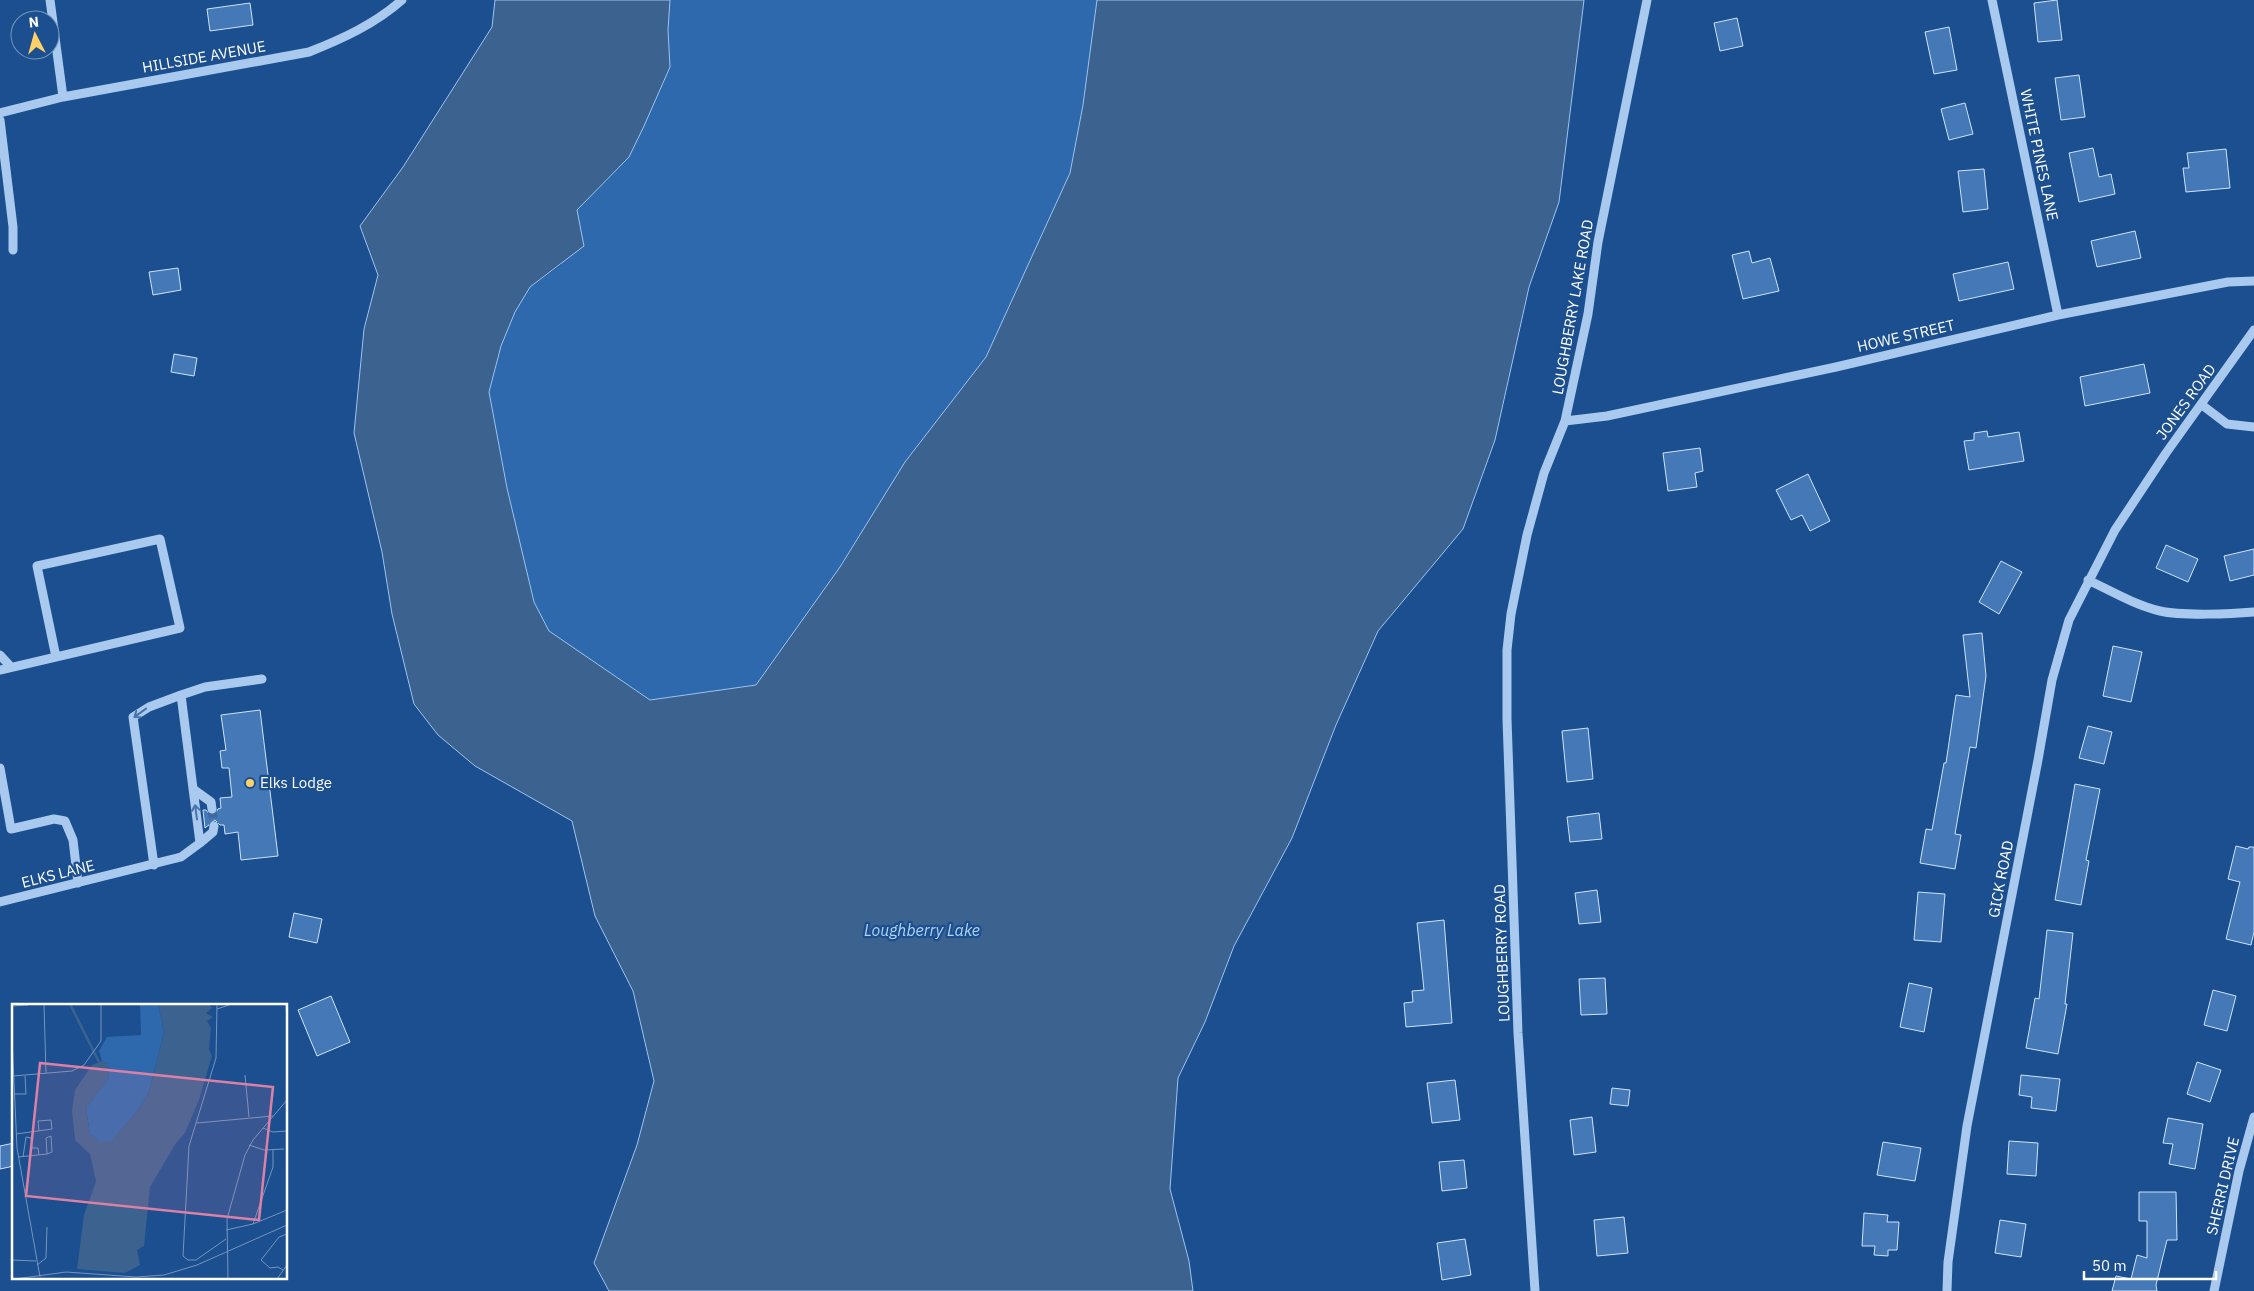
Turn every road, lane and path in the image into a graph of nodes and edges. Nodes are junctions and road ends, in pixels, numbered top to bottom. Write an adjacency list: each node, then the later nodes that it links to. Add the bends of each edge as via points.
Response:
1 (50, 0): 5 (street)
2 (402, 0): 5 (street, HILLSIDE AVENUE, via 340,40 309,52)
3 (1647, 0): 13 (street, LOUGHBERRY LAKE ROAD)
4 (1992, 0): 10 (street, WHITE PINES LANE)
5 (63, 97): 6 (street, HILLSIDE AVENUE)
6 (0, 113)
7 (0, 120): 8 (street)
8 (14, 250)
9 (2254, 281): 10 (street, HOWE STREET, via 2228,282)
10 (2058, 315): 13 (street, HOWE STREET, via 1836,367 1607,416)
11 (2254, 330): 12 (street, JONES ROAD)
12 (2202, 405): 14 (street, via 2227,424); 15 (street, JONES ROAD)
13 (1565, 421): 18 (street, LOUGHBERRY LAKE ROAD, via 1544,473)
14 (2254, 427)
15 (2141, 491): 16 (street, GICK ROAD)
16 (2088, 580): 17 (street, via 2161,611); 37 (street, GICK ROAD, via 2069,620 2052,680 1967,1126)
17 (2254, 612)
18 (1511, 614): 36 (street, LOUGHBERRY ROAD, via 1507,650 1508,758 1518,1033)
19 (0, 655): 21 (street)
20 (56, 657): 20 (street, via 180,628 160,539 37,566); 21 (street)
21 (11, 667): 22 (street)
22 (0, 670)
23 (262, 679): 24 (street, via 205,687)
24 (181, 695): 26 (street); 32 (street, one-way to 32, via 133,717)
25 (0, 768): 29 (street)
26 (193, 789): 27 (street, via 210,802); 31 (street, one-way to 26)
27 (212, 809)
28 (214, 826): 31 (street, ELKS LANE, via 213,832)
29 (11, 829): 30 (street); 33 (street, via 54,819 65,821 73,840)
30 (0, 831)
31 (200, 843): 32 (street, ELKS LANE, via 181,857)
32 (154, 865): 33 (street, ELKS LANE)
33 (78, 883): 34 (street, ELKS LANE)
34 (0, 902)
35 (2254, 1118): 38 (street, SHERRI DRIVE, via 2239,1171)
36 (1535, 1291)
37 (1947, 1291)
38 (2214, 1291)

